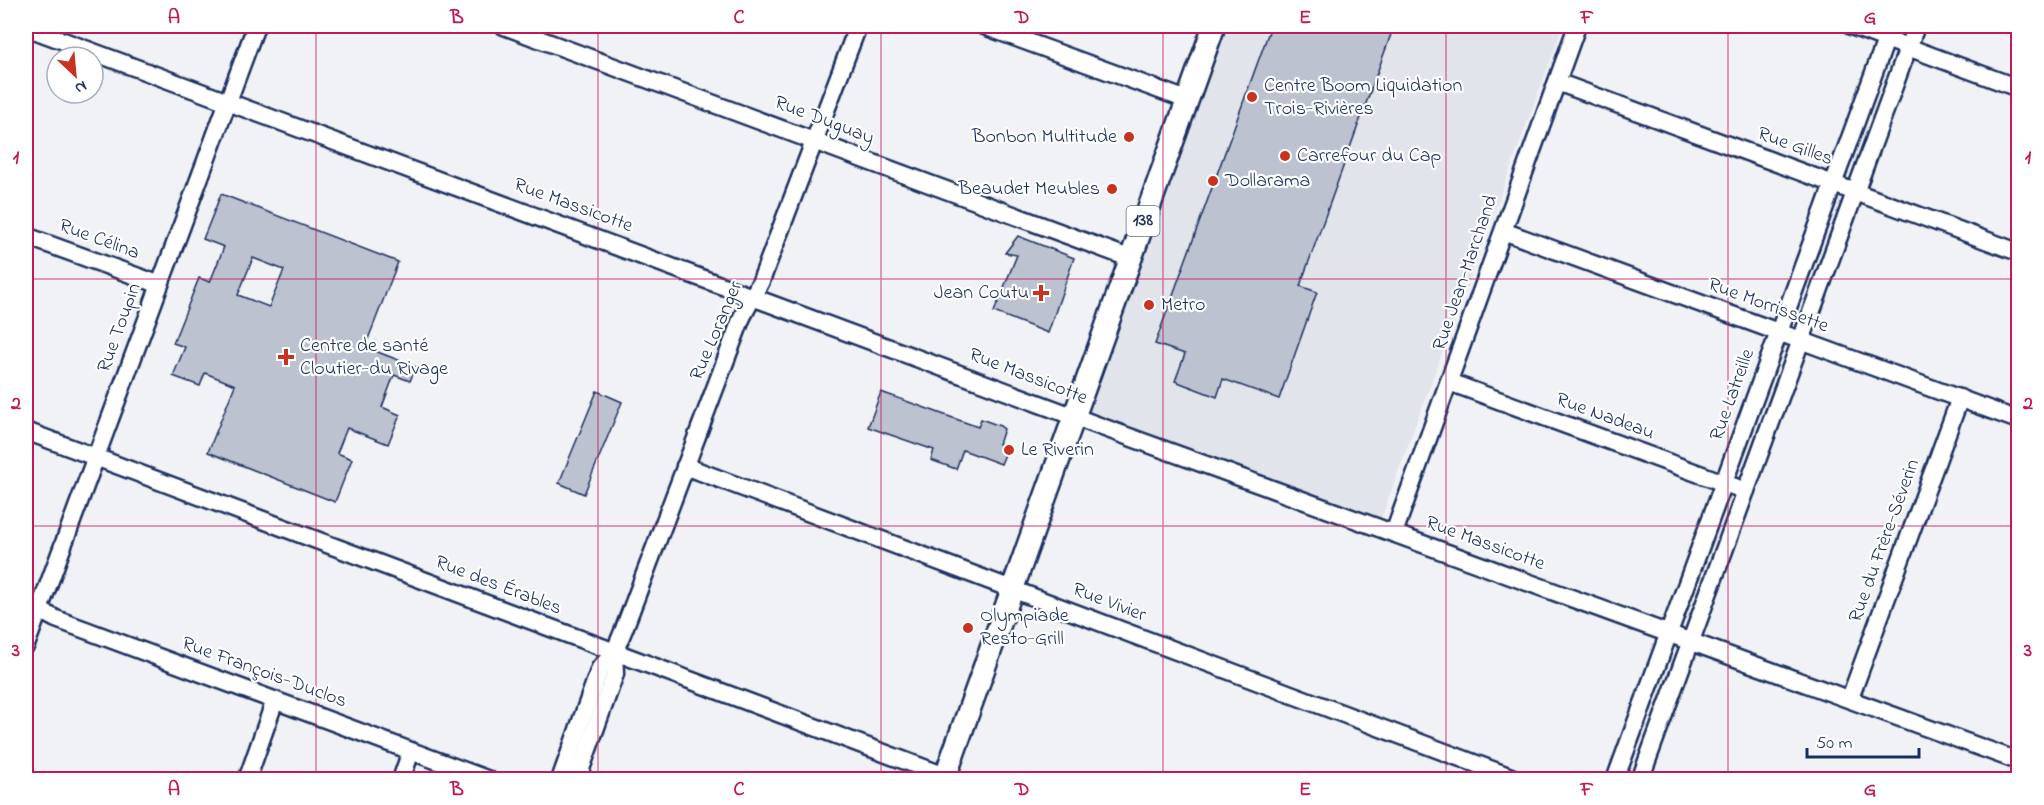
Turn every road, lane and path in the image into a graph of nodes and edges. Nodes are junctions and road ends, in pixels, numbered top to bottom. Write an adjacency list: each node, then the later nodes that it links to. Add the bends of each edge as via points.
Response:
1 (256, 26): 15 (street, Rue Toupin)
2 (504, 26): 16 (street, Rue Duguay)
3 (858, 26): 16 (street, Rue Loranger)
4 (984, 26): 14 (street)
5 (1214, 26): 14 (main road, 138)
6 (1577, 26): 12 (street, Rue Jean-Marchand)
7 (1851, 26): 10 (street)
8 (1916, 26): 11 (street)
9 (26, 27): 15 (street, Rue Massicotte)
10 (1888, 32): 11 (street); 17 (street, Rue Latreille)
11 (1908, 47): 13 (street); 18 (street)
12 (1557, 82): 17 (street, Rue Gilles); 19 (street, Rue Jean-Marchand)
13 (2019, 88)
14 (1187, 100): 22 (main road, 138)
15 (228, 101): 23 (street, Rue Toupin); 24 (street, Rue Massicotte)
16 (815, 140): 22 (street, Rue Duguay); 24 (street, Rue Loranger)
17 (1833, 183): 18 (street, Rue Gilles); 25 (street, Rue Latreille)
18 (1855, 192): 21 (street, Rue Gilles); 26 (street)
19 (1503, 231): 25 (street, Rue Morrissette); 27 (street, Rue Jean-Marchand)
20 (26, 236): 23 (street, Rue Célina)
21 (2019, 252)
22 (1129, 258): 29 (main road, 138)
23 (158, 284): 32 (street, Rue Toupin)
24 (753, 296): 29 (street, Rue Massicotte); 33 (street, Rue Loranger)
25 (1779, 332): 26 (street, Rue Morrissette); 34 (street, Rue Latreille)
26 (1801, 340): 28 (street, Rue Morrissette); 35 (street)
27 (1449, 382): 34 (street, Rue Nadeau); 36 (street, Rue Jean-Marchand)
28 (1960, 398): 30 (street, Rue Morrissette); 43 (street, Rue du Frère-Séverin)
29 (1074, 416): 36 (street, Rue Massicotte); 37 (main road, 138)
30 (2019, 420)
31 (26, 431): 32 (street, Rue des Érables)
32 (94, 457): 38 (street, Rue Toupin); 42 (street, Rue des Érables)
33 (685, 466): 37 (street, Rue Vivier); 42 (street, Rue Loranger)
34 (1723, 483): 35 (street, Rue Nadeau); 39 (street, Rue Latreille)
35 (1746, 491): 40 (street)
36 (1395, 533): 39 (street, Rue Massicotte)
37 (1013, 589): 47 (main road, 138); 53 (street, Rue Vivier)
38 (32, 607): 41 (street, Rue Toupin); 44 (street, Rue François-Duclos)
39 (1668, 633): 40 (street, Rue Massicotte); 54 (street, Rue Latreille)
40 (1691, 641): 43 (street, Rue Massicotte); 55 (street)
41 (26, 645)
42 (614, 652): 47 (street, Rue des Érables); 51 (street, Rue Loranger, via 600,668); 52 (street, Rue Loranger, via 615,674)
43 (1850, 698): 46 (street, Rue Massicotte)
44 (275, 700): 45 (street, Rue François-Duclos); 48 (street)
45 (411, 751): 49 (street); 50 (street, Rue François-Duclos)
46 (2019, 761)
47 (948, 778)
48 (248, 780)
49 (401, 780)
50 (489, 780)
51 (560, 780)
52 (577, 780)
53 (1519, 780)
54 (1615, 780)
55 (1640, 780)

